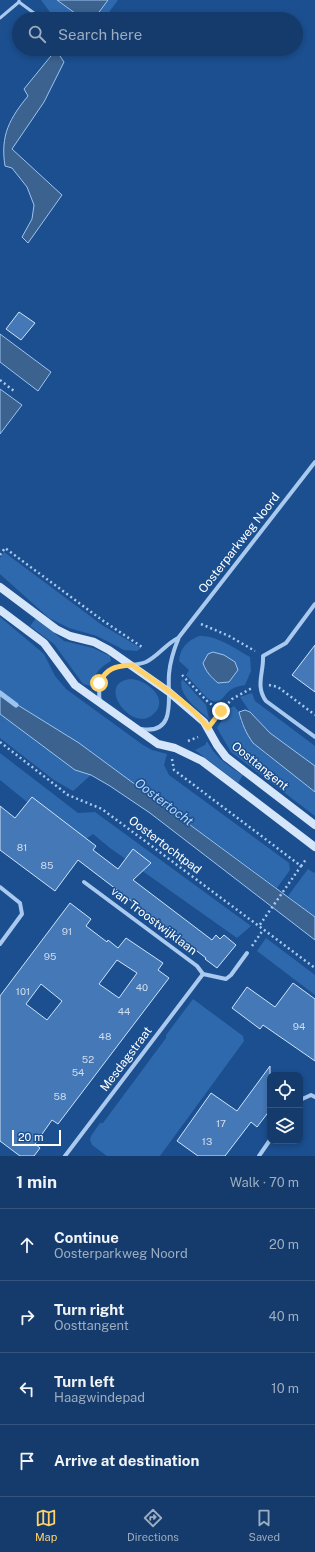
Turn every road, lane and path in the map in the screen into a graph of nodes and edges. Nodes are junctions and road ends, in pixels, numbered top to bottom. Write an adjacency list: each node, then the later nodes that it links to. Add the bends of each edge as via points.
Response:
1 (19, 1): 2 (lane); 3 (lane)
2 (33, 12)
3 (1, 16)
4 (0, 380): 5 (path)
5 (14, 391)
6 (315, 462): 11 (street, Oosterparkweg Noord)
7 (0, 555): 13 (path, via 5,548)
8 (0, 587): 15 (main road, Oosttangent, via 56,629 70,636 94,642)
9 (315, 604): 14 (street, via 286,643)
10 (0, 610): 19 (main road, via 44,643 76,686)
11 (191, 620): 12 (street, Oosterparkweg Noord); 14 (path, via 229,636)
12 (179, 637): 15 (street, Oosterparkweg Noord, via 146,662); 18 (street, Oosterparkweg Noord, via 169,673)
13 (142, 647)
14 (263, 656): 17 (street, via 264,667)
15 (132, 665): 18 (main road, Oosttangent); 19 (street, Oosterparkweg Noord, via 115,667 106,672 99,683)
16 (182, 675): 20 (path, via 208,702)
17 (260, 686): 20 (path, via 240,693); 21 (path, via 278,687); 24 (street, via 266,701)
18 (169, 692): 22 (street, Oosterparkweg Noord, via 169,712 166,720 156,729); 23 (main road, Oosttangent)
19 (100, 703): 22 (main road)
20 (221, 711): 23 (path)
21 (315, 715)
22 (134, 728): 26 (main road, via 158,744)
23 (208, 728): 26 (path, via 198,737 180,743); 27 (main road, Oosttangent, via 226,756)
24 (315, 737)
25 (0, 742): 33 (path, Oostertochtpad, via 68,795 102,809)
26 (175, 748): 28 (main road, via 202,761); 30 (path, via 172,757 174,770)
27 (315, 825)
28 (315, 847)
29 (306, 858): 30 (path)
30 (301, 866): 33 (path)
31 (84, 882): 38 (street, van Troostwijklaan, via 198,966)
32 (0, 887): 35 (street, via 20,903 22,914)
33 (259, 926): 34 (path, Oostertochtpad)
34 (263, 930): 36 (path); 37 (path, Oostertochtpad)
35 (0, 944)
36 (247, 953): 38 (street, via 231,976 226,979)
37 (315, 968)
38 (203, 974): 42 (street, Mesdagstraat)
39 (313, 1096): 40 (street)
40 (303, 1099)
41 (267, 1144): 43 (street)
42 (65, 1156)
43 (259, 1156)

